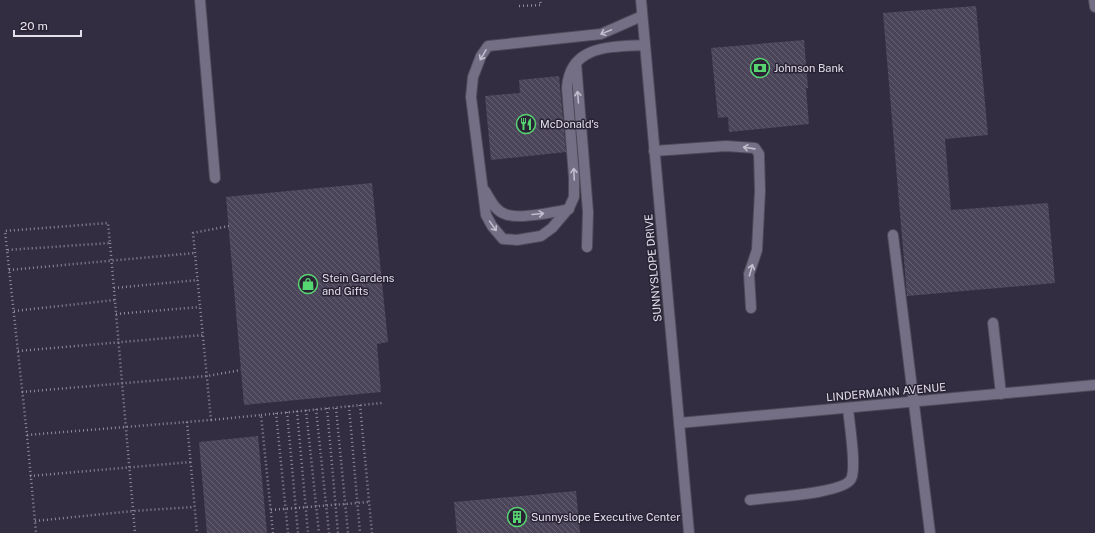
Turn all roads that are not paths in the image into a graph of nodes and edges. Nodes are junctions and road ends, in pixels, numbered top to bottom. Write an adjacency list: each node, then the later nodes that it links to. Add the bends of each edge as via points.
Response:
1 (200, 0): 9 (street)
2 (641, 0): 5 (street, SUNNYSLOPE DRIVE)
3 (1094, 0): 4 (street)
4 (1095, 7)
5 (642, 16): 6 (street, SUNNYSLOPE DRIVE); 10 (street, one-way to 10, via 601,34 488,46 473,77 472,97)
6 (645, 45): 7 (street, via 602,48 588,53); 8 (street, SUNNYSLOPE DRIVE)
7 (576, 63): 11 (street, one-way to 7, via 574,197 574,178 567,88 568,77); 13 (street, one-way to 7, via 588,212)
8 (654, 151): 14 (street, one-way to 8, via 749,274 757,250 759,154 754,148 726,146); 20 (street, SUNNYSLOPE DRIVE)
9 (215, 178)
10 (484, 190): 11 (street, one-way to 11, via 495,207 504,214 518,216 554,213); 11 (street, one-way to 11, via 486,215 503,239 517,240 541,236 552,228)
11 (569, 208)
12 (893, 235): 18 (street)
13 (587, 248)
14 (751, 308)
15 (993, 323): 17 (street)
16 (1095, 385): 17 (street, LINDERMANN AVENUE)
17 (1000, 394): 18 (street, LINDERMANN AVENUE)
18 (914, 402): 19 (street, LINDERMANN AVENUE); 23 (street)
19 (848, 408): 20 (street, LINDERMANN AVENUE); 21 (street, via 853,465 852,478 846,485 828,491)
20 (679, 424): 22 (street, SUNNYSLOPE DRIVE)
21 (750, 500)
22 (689, 533)
23 (930, 533)

